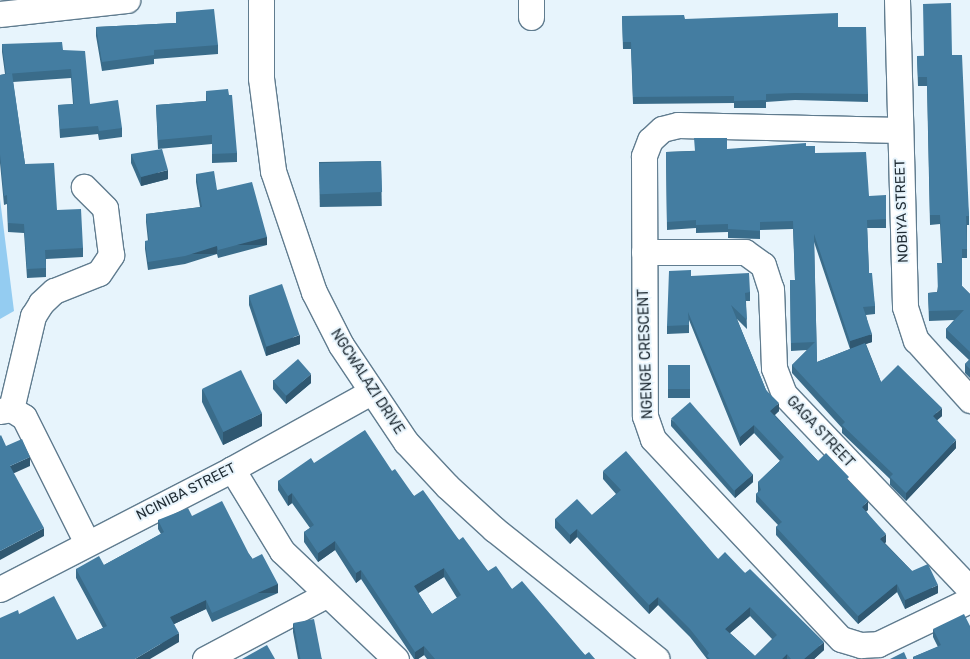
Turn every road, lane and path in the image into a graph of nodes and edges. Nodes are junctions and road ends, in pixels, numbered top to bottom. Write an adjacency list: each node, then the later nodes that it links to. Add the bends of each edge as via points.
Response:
1 (261, 0): 8 (street, NGCWALAZI DRIVE, via 261,78 273,171 314,292)
2 (897, 0): 5 (street, NOBIYA STREET)
3 (111, 1): 4 (street)
4 (0, 14)
5 (900, 130): 7 (street, NGENGE CRESCENT, via 678,125 662,129 650,140 644,156); 9 (street, NOBIYA STREET, via 907,318 916,340)
6 (84, 187): 10 (street, via 106,212 111,255 99,273 54,291 41,303 33,316)
7 (644, 252): 14 (street, GAGA STREET, via 745,252 763,265 772,289 774,368 784,394); 16 (street, NGENGE CRESCENT, via 645,416 652,439 841,639 860,645 878,644)
8 (371, 392): 11 (street, NCINIBA STREET); 19 (street, NGCWALAZI DRIVE, via 406,442 447,486 494,529)
9 (970, 400)
10 (5, 410): 12 (street, via 24,417)
11 (232, 469): 12 (street, NCINIBA STREET); 15 (street, via 282,551)
12 (87, 543): 13 (street, NCINIBA STREET)
13 (0, 589)
14 (970, 589)
15 (326, 595): 17 (street); 18 (street)
16 (970, 600)
17 (205, 659)
18 (396, 659)
19 (657, 659)

